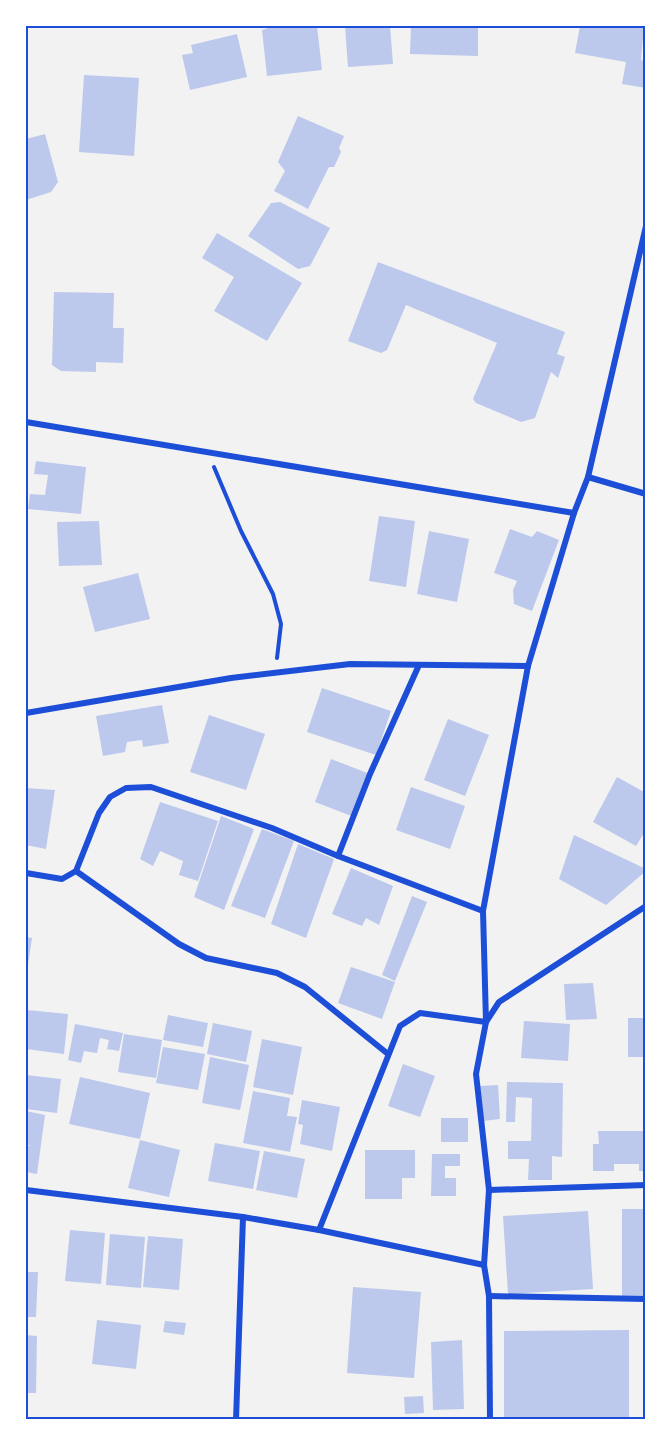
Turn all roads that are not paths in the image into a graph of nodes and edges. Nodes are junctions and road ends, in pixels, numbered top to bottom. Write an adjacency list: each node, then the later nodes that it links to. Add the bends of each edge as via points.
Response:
1 (645, 226): 3 (street)
2 (26, 422): 5 (street)
3 (588, 477): 4 (street); 5 (street)
4 (645, 494)
5 (574, 513): 7 (street)
6 (419, 665): 7 (street); 8 (street, via 350,664 231,678); 9 (street)
7 (528, 666): 13 (street)
8 (26, 713)
9 (338, 856): 10 (street, via 180,795 151,787 126,788 110,797 99,813); 13 (street)
10 (76, 871): 11 (street, via 62,879); 15 (street, via 179,944 207,958 277,973 305,987)
11 (26, 873)
12 (645, 906): 14 (street, via 499,1002)
13 (483, 911): 14 (street)
14 (486, 1022): 15 (street, via 420,1013 400,1026); 18 (street, via 476,1074)
15 (388, 1054): 20 (street)
16 (645, 1185): 18 (street)
17 (26, 1190): 19 (street)
18 (489, 1191): 21 (street)
19 (243, 1217): 20 (street); 24 (street)
20 (319, 1230): 21 (street)
21 (484, 1264): 22 (street)
22 (489, 1296): 23 (street); 25 (street)
23 (645, 1299)
24 (236, 1419)
25 (490, 1419)

